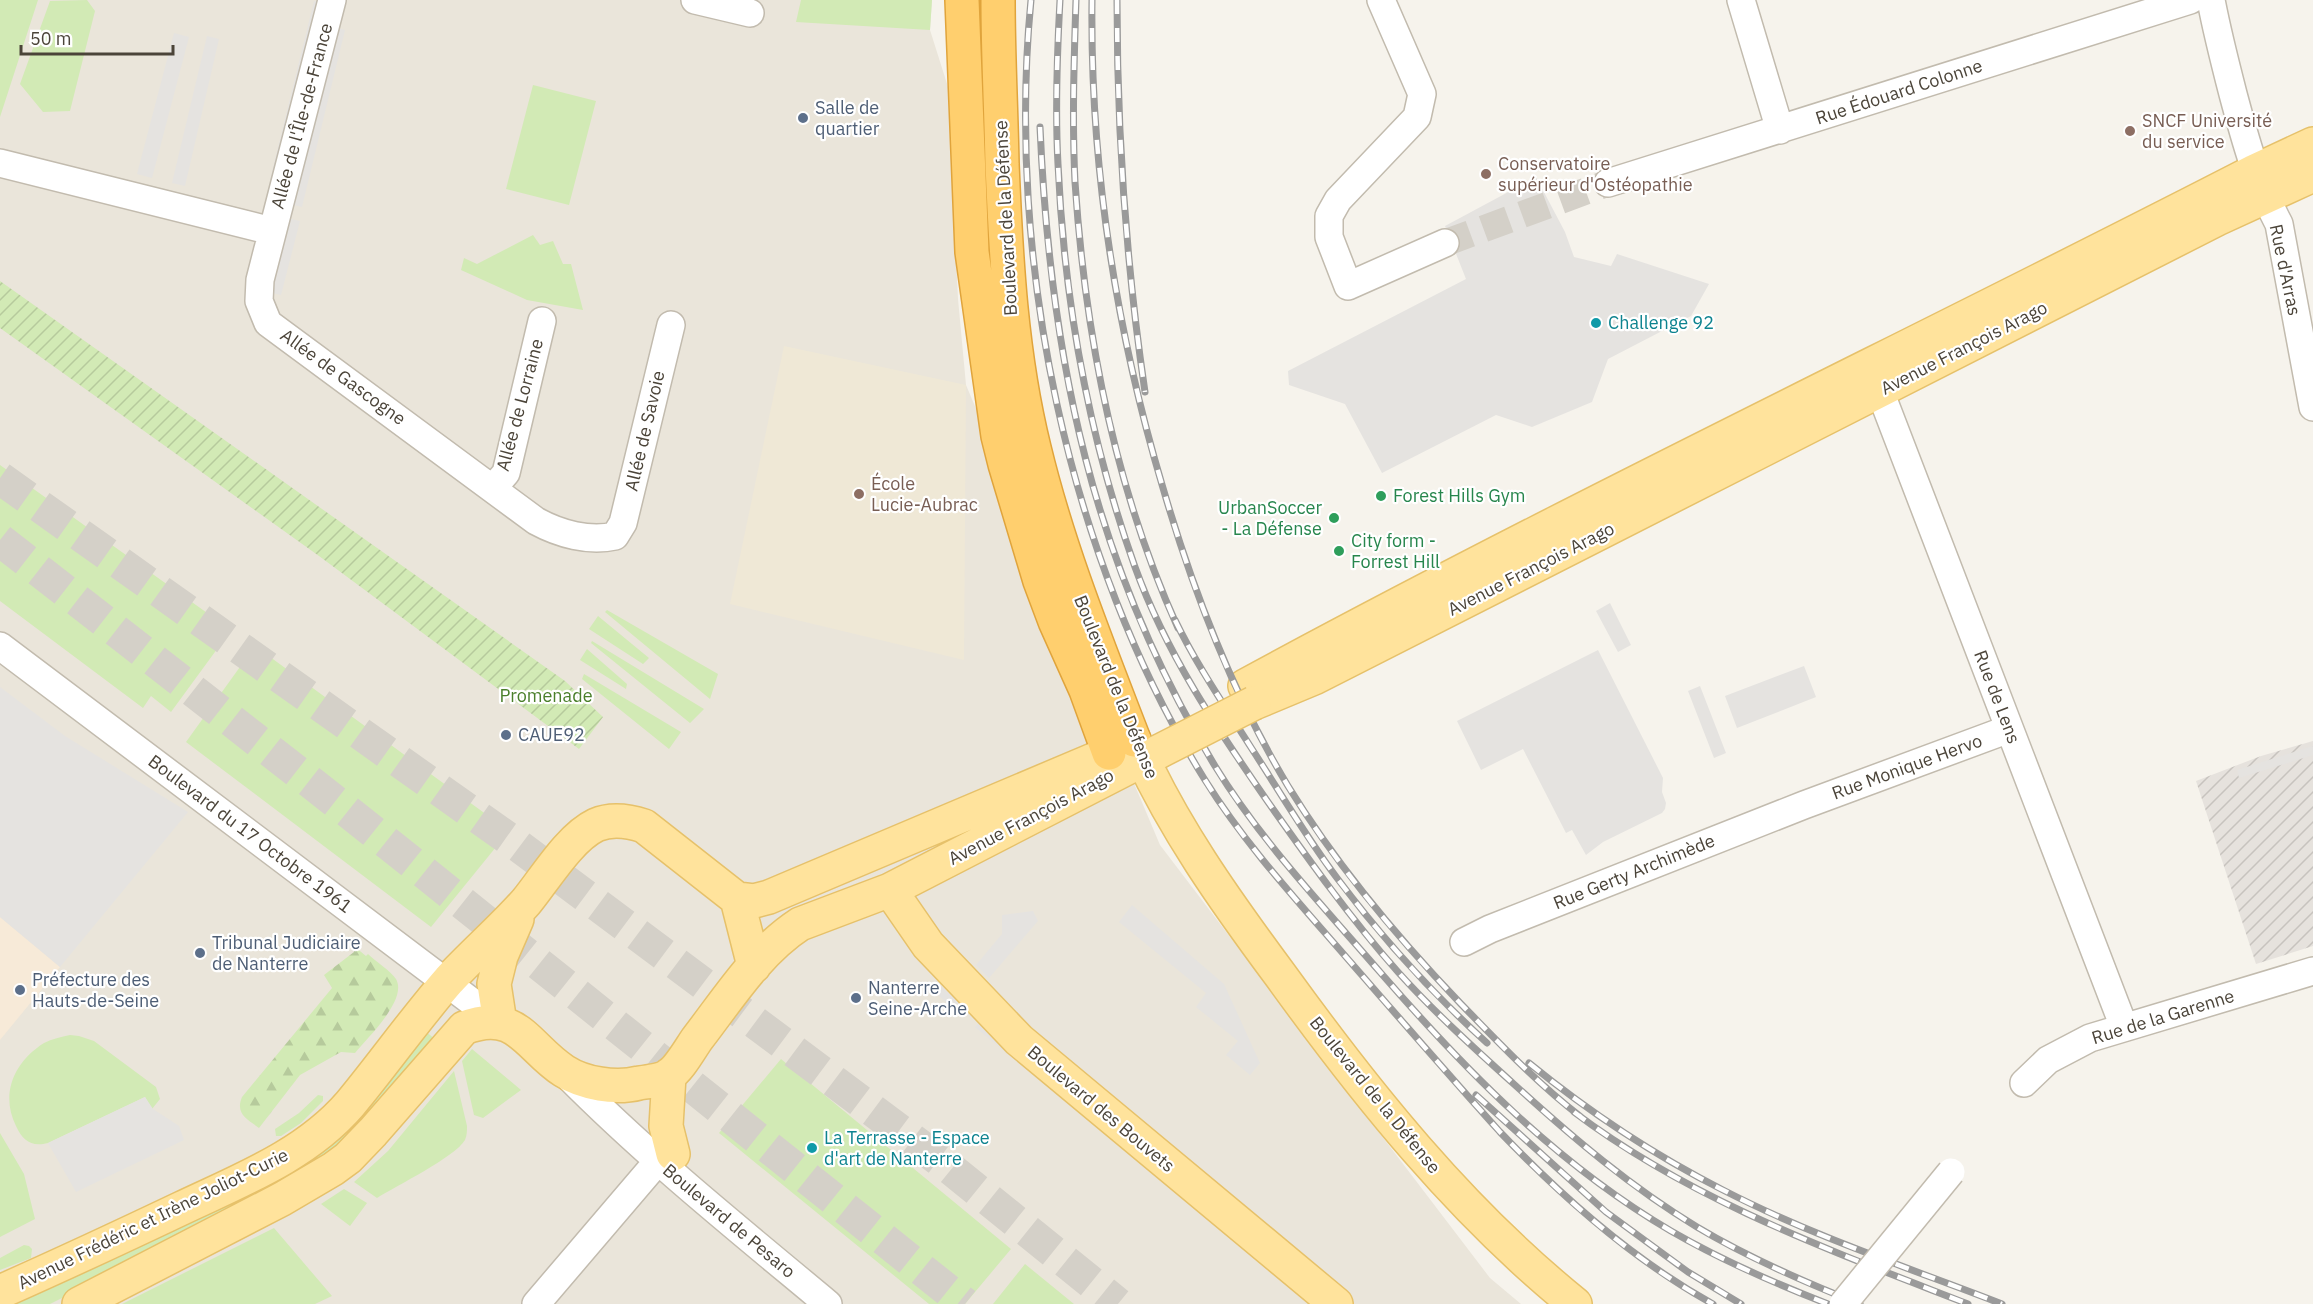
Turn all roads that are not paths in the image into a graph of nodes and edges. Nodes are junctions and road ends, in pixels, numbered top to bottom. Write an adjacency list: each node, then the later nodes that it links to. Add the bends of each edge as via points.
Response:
1 (332, 0): 16 (street, Allée de l'Île-de-France)
2 (695, 0): 9 (street)
3 (962, 0): 26 (highway, Boulevard de la Défense, via 972,252 998,436 1040,581 1086,690)
4 (998, 0): 26 (highway, Boulevard de la Défense, via 1006,256 1016,358 1056,529)
5 (1382, 0): 17 (street, via 1422,94 1417,117 1338,200 1329,216 1329,237 1348,286)
6 (1741, 0): 10 (street)
7 (2190, 0): 10 (street, Rue Édouard Colonne)
8 (2211, 0): 15 (street, Rue d'Arras)
9 (750, 13)
10 (1780, 130): 14 (street, Rue Édouard Colonne)
11 (2313, 144): 15 (main road, Avenue François Arago)
12 (0, 163): 16 (street)
13 (2313, 175): 15 (main road, Avenue François Arago)
14 (1608, 183)
15 (2260, 184): 20 (main road, Avenue François Arago, via 2217,219); 21 (street, Rue d'Arras, via 2279,224)
16 (272, 231): 22 (street, Allée de Gascogne, via 259,301 268,323)
17 (1445, 243)
18 (542, 321): 22 (street, Allée de Lorraine, via 506,473)
19 (671, 325): 23 (street, Allée de Savoie, via 623,523)
20 (1875, 378): 25 (street, Rue de Lens); 26 (main road, Avenue François Arago, bridge, via 1314,678 1250,695)
21 (2313, 407)
22 (493, 488): 23 (street, Allée de Gascogne, via 548,527 599,540)
23 (615, 536)
24 (0, 646): 34 (street, Boulevard du 17 Octobre 1961)
25 (2009, 729): 27 (street, Rue Monique Hervo); 36 (street, Rue de Lens)
26 (1139, 748): 28 (main road, Avenue François Arago, via 1101,780); 29 (main road, Avenue François Arago, via 769,897 754,901); 49 (main road, Boulevard de la Défense, via 1213,881 1361,1083 1443,1179)
27 (1804, 805): 31 (street, Rue Gerty Archimède)
28 (890, 890): 32 (main road, Avenue François Arago, via 800,924); 48 (main road, Boulevard des Bouvets, via 928,945 1019,1040)
29 (737, 899): 30 (main road, via 645,826 616,821 596,825 580,836); 32 (main road)
30 (524, 904): 34 (main road, Avenue Frédéric et Irène Joliot-Curie); 35 (main road, via 497,967 494,984)
31 (1464, 942)
32 (754, 966): 38 (main road, Avenue François Arago)
33 (2313, 971): 36 (street, Rue de la Garenne)
34 (447, 983): 35 (street, Boulevard du 17 Octobre 1961); 42 (main road, Avenue Frédéric et Irène Joliot-Curie, via 331,1124 299,1149)
35 (500, 1023): 37 (main road, via 522,1034); 43 (main road, Avenue Frédéric et Irène Joliot-Curie, via 480,1021 464,1028 348,1158)
36 (2124, 1027): 39 (street, Rue de la Garenne, via 2090,1038 2048,1060)
37 (564, 1072): 38 (main road, via 589,1082 625,1086); 40 (street, Boulevard de Pesaro, via 614,1123)
38 (669, 1076): 40 (main road)
39 (2025, 1083)
40 (665, 1158): 46 (street); 47 (street, Boulevard de Pesaro)
41 (1951, 1172): 50 (street, bridge)
42 (248, 1177): 43 (main road, via 256,1189); 44 (main road, Avenue Frédéric et Irène Joliot-Curie)
43 (257, 1212): 45 (main road, Avenue Frédéric et Irène Joliot-Curie)
44 (0, 1292)
45 (79, 1304)
46 (536, 1304)
47 (828, 1304)
48 (1336, 1304)
49 (1575, 1304)
50 (1843, 1304)

